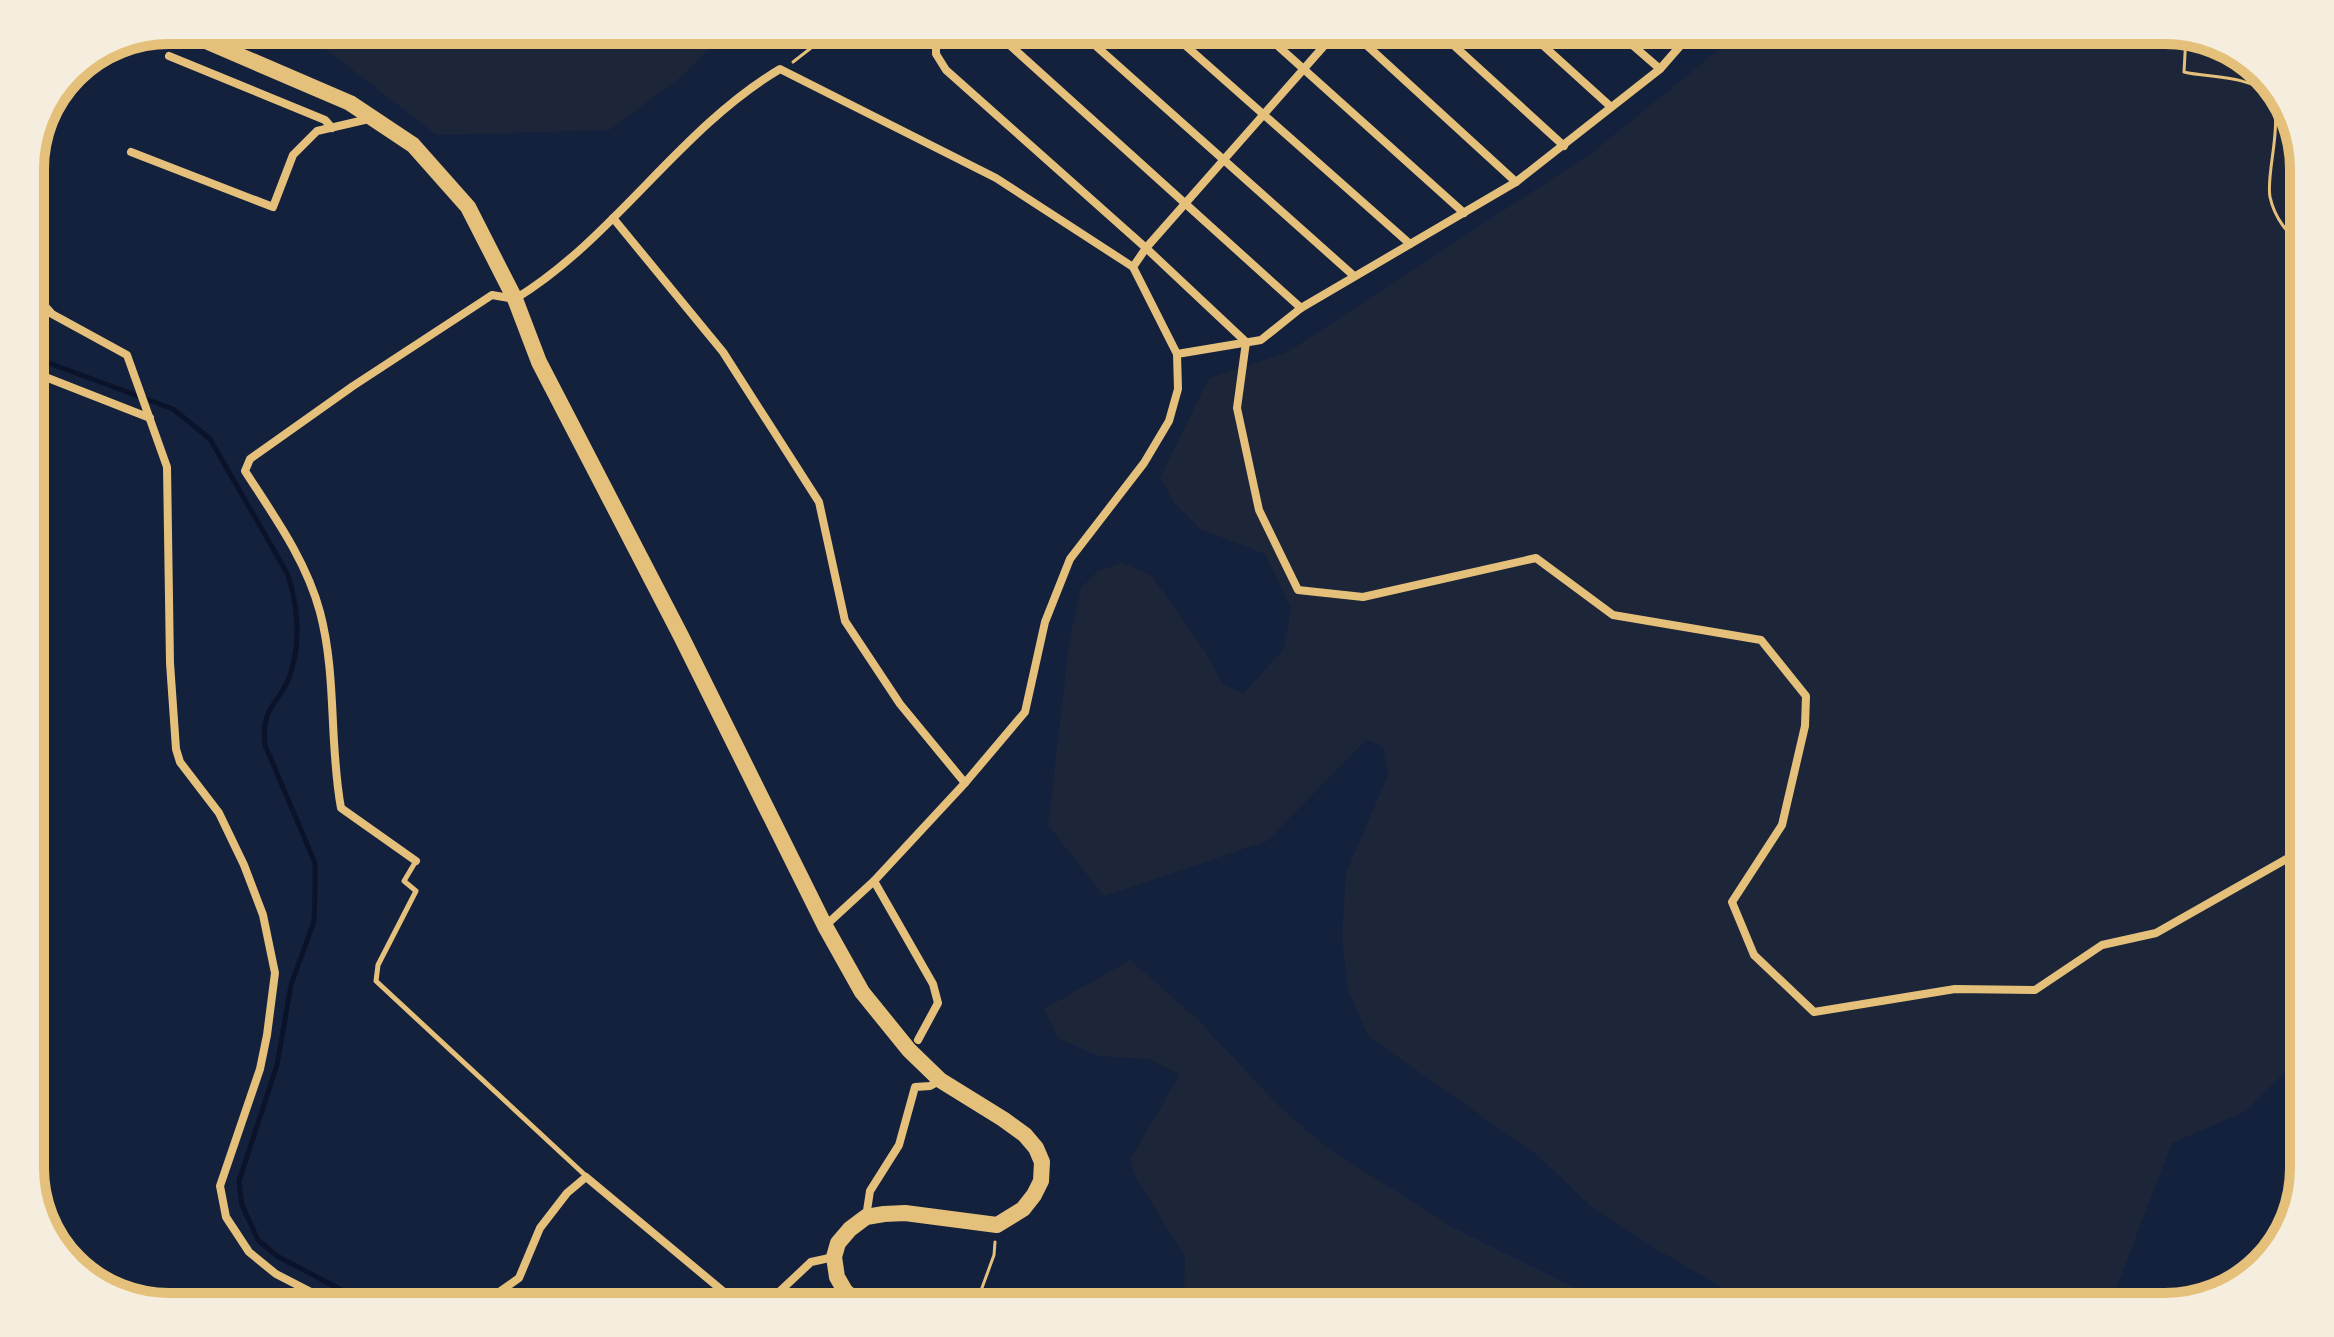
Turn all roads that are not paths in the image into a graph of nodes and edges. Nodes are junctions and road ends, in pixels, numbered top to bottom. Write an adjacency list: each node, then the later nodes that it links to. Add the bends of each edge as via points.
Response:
1 (213, 44): 18 (main road)
2 (936, 44): 28 (street, via 946,70)
3 (1008, 44): 24 (street)
4 (1094, 44): 22 (street)
5 (1184, 44): 17 (street)
6 (1275, 44): 14 (street)
7 (1325, 44): 14 (street)
8 (1365, 44): 23 (street)
9 (1452, 44): 20 (street)
10 (1541, 44): 16 (street)
11 (1631, 44): 15 (street)
12 (1682, 44): 15 (street)
13 (169, 56): 19 (street, via 325,120)
14 (1303, 69): 17 (street); 25 (street)
15 (1660, 69): 16 (street)
16 (1611, 107): 20 (street)
17 (1263, 115): 22 (street); 27 (street)
18 (373, 118): 19 (street); 31 (main road, via 413,145 468,207)
19 (332, 128): 21 (street, via 317,131 293,155 273,207)
20 (1564, 146): 23 (street)
21 (131, 152)
22 (1224, 160): 24 (street); 30 (street)
23 (1516, 182): 25 (street)
24 (1185, 204): 28 (street); 33 (street)
25 (1464, 213): 27 (street)
26 (613, 218): 29 (street, via 692,138 780,69 996,178); 31 (street, via 548,279); 38 (street, via 723,352 811,489 819,502 845,621 900,704)
27 (1410, 244): 30 (street)
28 (1146, 248): 29 (street); 34 (street)
29 (1133, 267): 35 (street)
30 (1354, 276): 33 (street)
31 (515, 299): 40 (street, via 492,295 250,459 245,471 304,566 320,614 341,808); 42 (main road, via 539,362)
32 (44, 305): 37 (street, via 127,355)
33 (1301, 308): 34 (street, via 1261,340)
34 (1246, 342): 35 (street); 39 (street, via 1237,408 1259,510 1298,590 1363,597 1536,558 1613,615 1761,640 1806,696 1805,726 1782,825 1732,902 1754,955 1814,1012 1955,989 2035,990 2102,945 2156,933)
35 (1177, 354): 38 (street, via 1178,389 1169,421 1144,463 1070,559 1045,622 1025,712)
36 (44, 376): 37 (street)
37 (148, 414): 48 (street, via 167,467 176,749 219,813 244,865 263,915 275,973 260,1069 220,1186 226,1217 249,1252)
38 (965, 783): 41 (street)
39 (2290, 857)
40 (416, 861): 45 (lane, via 404,881 416,891 378,965 376,981)
41 (874, 881): 42 (street); 43 (street, via 933,984 938,1003)
42 (825, 926): 44 (main road, via 862,992)
43 (918, 1040)
44 (940, 1080): 46 (street, via 915,1087 899,1145 870,1191); 46 (main road, via 1025,1135 1036,1148 1042,1162 1034,1195 997,1225 905,1213)
45 (592, 1182): 49 (street, via 586,1177 567,1193 540,1228 519,1278); 50 (street)
46 (866, 1217): 47 (main road, via 838,1243)
47 (834, 1257): 51 (street, via 811,1262); 52 (main road, via 837,1277)
48 (314, 1293)
49 (498, 1293)
50 (725, 1293)
51 (778, 1293)
52 (847, 1293)

